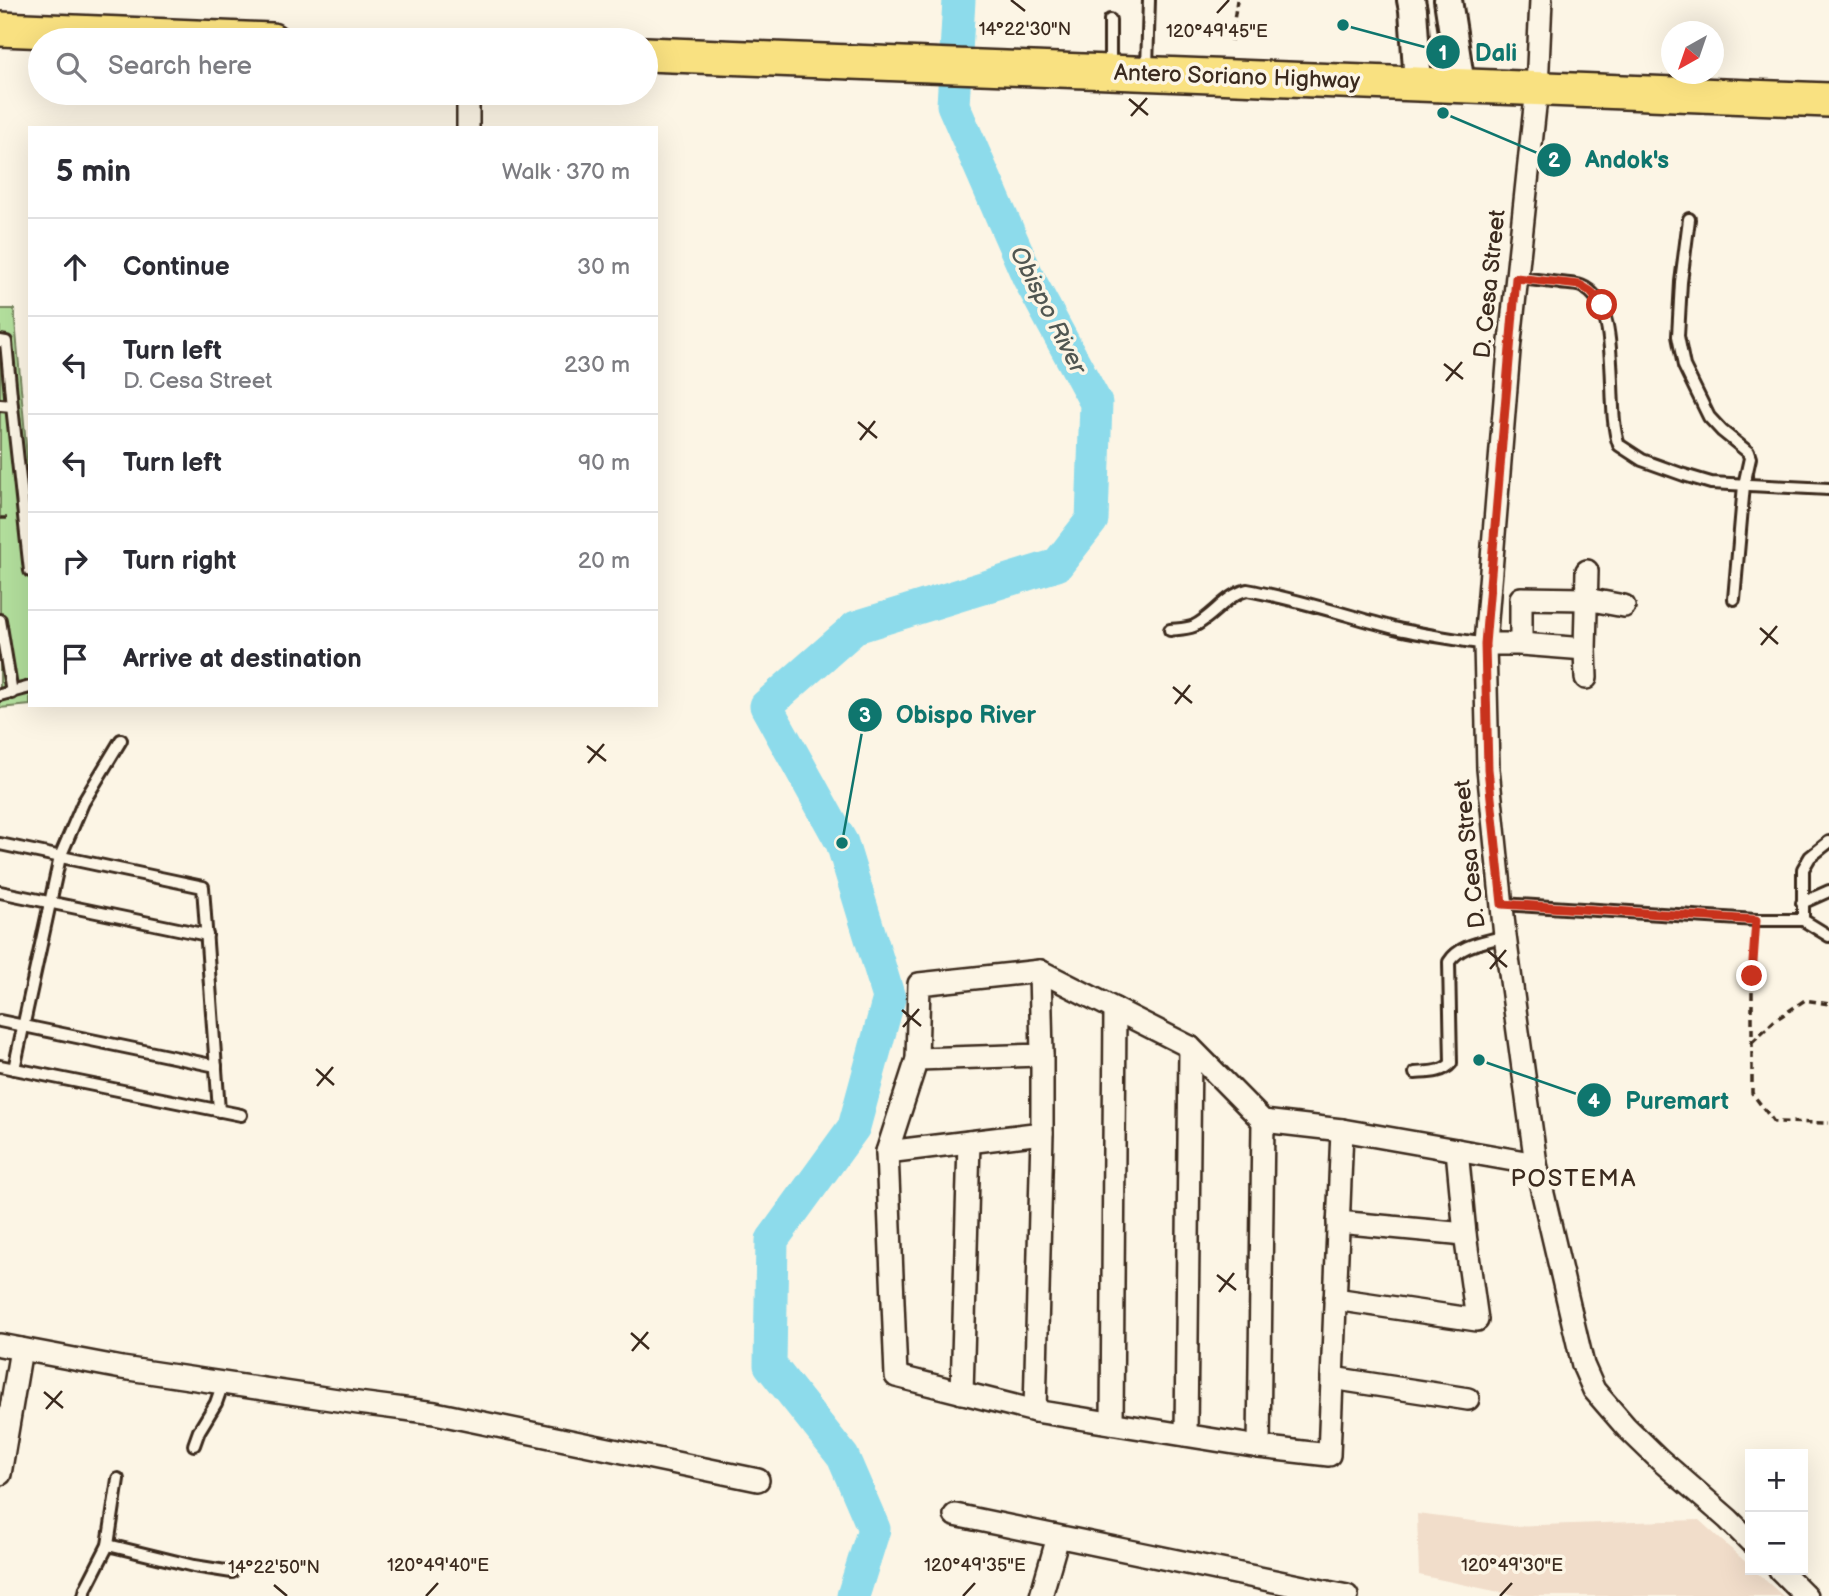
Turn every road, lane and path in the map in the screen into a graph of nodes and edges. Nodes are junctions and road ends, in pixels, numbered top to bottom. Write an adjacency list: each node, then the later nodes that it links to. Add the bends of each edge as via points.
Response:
1 (1149, 0): 12 (lane)
2 (1237, 0): 9 (path)
3 (1448, 0): 14 (street)
4 (1541, 0): 15 (street, D. Cesa Street)
5 (1407, 3): 13 (street)
6 (1111, 20): 11 (lane)
7 (0, 29): 8 (main road)
8 (28, 30)
9 (1231, 41)
10 (658, 54): 11 (main road, Antero Soriano Highway)
11 (1110, 73): 12 (main road, Antero Soriano Highway)
12 (1147, 74): 13 (main road, Antero Soriano Highway)
13 (1418, 84): 14 (main road, Antero Soriano Highway)
14 (1461, 85): 15 (main road, Antero Soriano Highway)
15 (1537, 88): 16 (main road, Antero Soriano Highway); 20 (street, D. Cesa Street)
16 (1829, 100)
17 (468, 105): 18 (street)
18 (468, 126)
19 (1689, 219): 24 (lane, via 1678,336 1684,366 1709,417 1748,452)
20 (1516, 278): 24 (lane, via 1580,285 1602,305 1619,445 1642,460 1684,475 1711,483); 33 (street, D. Cesa Street)
21 (0, 341): 23 (lane, via 6,342)
22 (0, 405): 23 (lane)
23 (12, 406): 26 (lane)
24 (1745, 485): 25 (lane); 29 (lane)
25 (1829, 489)
26 (28, 553)
27 (1587, 571): 28 (street)
28 (1586, 599): 30 (street); 34 (street, via 1521,598); 35 (street)
29 (1734, 599)
30 (1624, 606)
31 (0, 620): 38 (lane)
32 (1170, 630): 33 (lane, via 1191,628 1247,590 1395,628)
33 (1485, 644): 34 (street); 48 (street, D. Cesa Street, via 1488,769)
34 (1521, 644): 35 (street)
35 (1585, 649): 36 (street)
36 (1586, 678)
37 (28, 688): 38 (lane)
38 (12, 692): 39 (lane)
39 (0, 695)
40 (121, 740): 43 (lane, via 83,803)
41 (1829, 842): 47 (lane, via 1803,869)
42 (0, 844): 43 (lane)
43 (60, 857): 46 (lane); 51 (lane, via 203,887)
44 (0, 891): 46 (lane)
45 (1829, 891): 47 (lane)
46 (51, 902): 51 (lane); 58 (lane)
47 (1802, 903): 50 (lane)
48 (1502, 904): 49 (lane); 52 (street, D. Cesa Street)
49 (1756, 920): 50 (lane); 59 (path)
50 (1803, 920): 53 (lane)
51 (207, 935): 64 (lane)
52 (1505, 936): 66 (lane, via 1460,949 1448,962 1451,1063 1442,1070); 76 (street, D. Cesa Street)
53 (1829, 936)
54 (1040, 971): 56 (street); 61 (street); 62 (street, via 919,984)
55 (1829, 1004): 59 (path, via 1805,1000)
56 (1115, 1009): 60 (street); 86 (street)
57 (0, 1021): 58 (lane)
58 (24, 1026): 64 (lane); 65 (lane)
59 (1751, 1043): 70 (path, via 1752,1093 1774,1122)
60 (1190, 1047): 69 (street); 87 (street)
61 (1042, 1055): 62 (street); 72 (street)
62 (918, 1059): 75 (street)
63 (0, 1066): 65 (lane)
64 (216, 1066): 67 (lane)
65 (14, 1069): 67 (lane)
66 (1415, 1073)
67 (219, 1111): 68 (lane)
68 (241, 1115)
69 (1263, 1121): 71 (street); 89 (street)
70 (1829, 1123)
71 (1342, 1129): 74 (street); 77 (street)
72 (1042, 1133): 73 (street); 85 (street)
73 (969, 1142): 75 (street); 83 (street)
74 (1457, 1150): 76 (street); 78 (street)
75 (887, 1152): 83 (street, via 896,1376)
76 (1536, 1164): 95 (street, D. Cesa Street, via 1583,1365 1594,1390 1658,1459)
77 (1338, 1222): 78 (street); 79 (street)
78 (1465, 1234): 79 (street, via 1477,1320)
79 (1335, 1299): 81 (street)
80 (10, 1347): 82 (street); 90 (street)
81 (1332, 1378): 84 (street); 89 (street, via 1329,1455)
82 (223, 1383): 88 (lane); 92 (street, via 435,1413)
83 (962, 1392): 85 (street)
84 (1468, 1399)
85 (1035, 1411): 86 (street)
86 (1112, 1423): 87 (street)
87 (1186, 1435): 89 (street)
88 (194, 1445)
89 (1259, 1447)
90 (0, 1474)
91 (118, 1479): 96 (lane)
92 (758, 1480)
93 (955, 1515): 94 (street)
94 (1058, 1537): 100 (street); 101 (street)
95 (1745, 1537)
96 (108, 1545): 97 (lane); 99 (lane)
97 (232, 1572)
98 (1785, 1575): 102 (street)
99 (84, 1596)
100 (1041, 1596)
101 (1347, 1596)
102 (1806, 1596)

